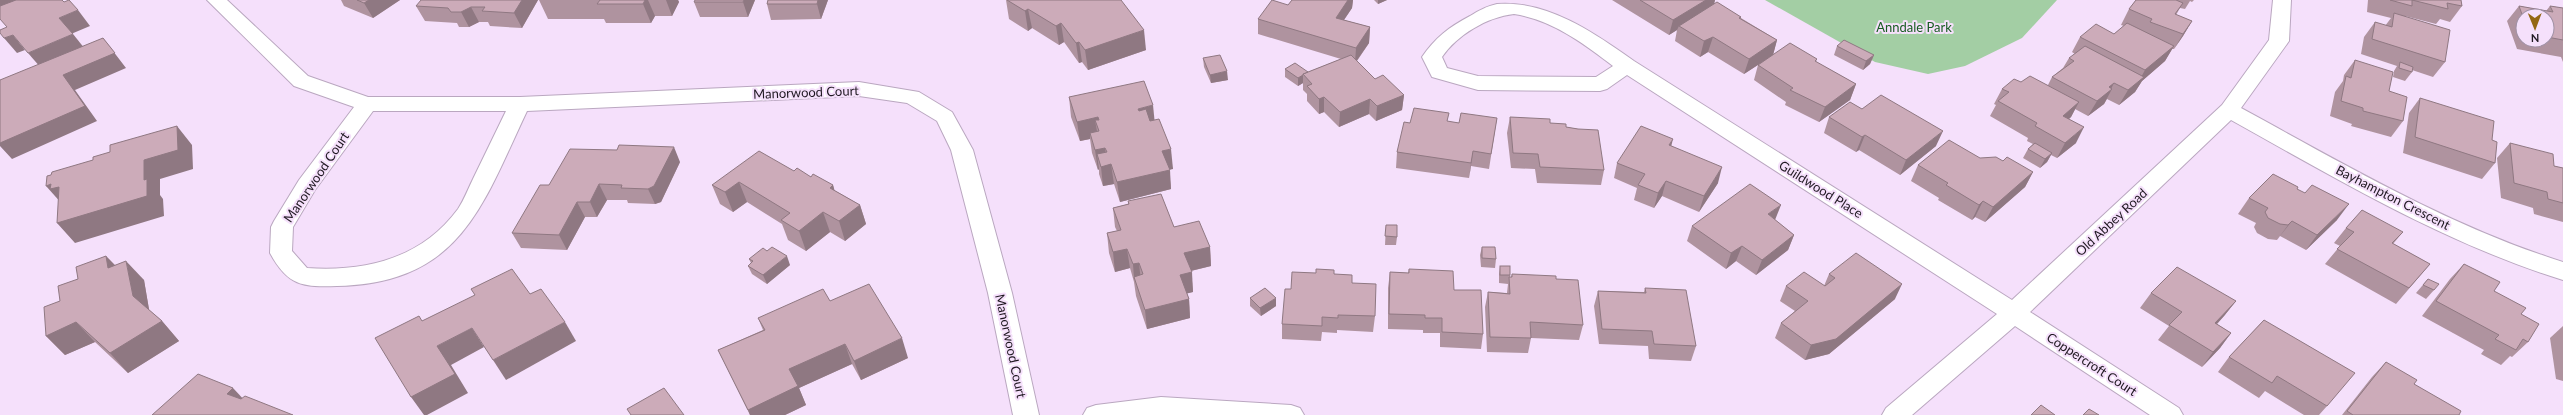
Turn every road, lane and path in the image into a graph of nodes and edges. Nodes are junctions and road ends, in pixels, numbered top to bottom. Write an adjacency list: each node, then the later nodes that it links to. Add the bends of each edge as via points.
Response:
1 (216, 0): 4 (street, Manorwood Court, via 301,80)
2 (2282, 0): 6 (street, Old Abbey Road, via 2279,41)
3 (1627, 66): 3 (street, Guildwood Place, via 1571,27 1533,8 1499,9 1480,18 1456,30 1439,44 1432,57 1439,72 1478,83 1600,84); 8 (street, Guildwood Place)
4 (367, 104): 5 (street, Manorwood Court); 5 (street, Manorwood Court, via 307,185 282,227 281,253 301,276 330,280 380,274 412,262 440,244 466,214)
5 (520, 104): 9 (street, Manorwood Court, via 859,89 912,97 932,109 945,117 962,150 1000,293)
6 (2230, 110): 7 (street, Bayhampton Crescent, via 2443,224 2537,264); 8 (street, Old Abbey Road)
7 (2563, 271)
8 (2014, 313): 12 (street, Old Abbey Road); 13 (street, Coppercroft Court)
9 (1026, 415)
10 (1096, 415): 11 (street, via 1161,407)
11 (1291, 415)
12 (1895, 415)
13 (2170, 415)

